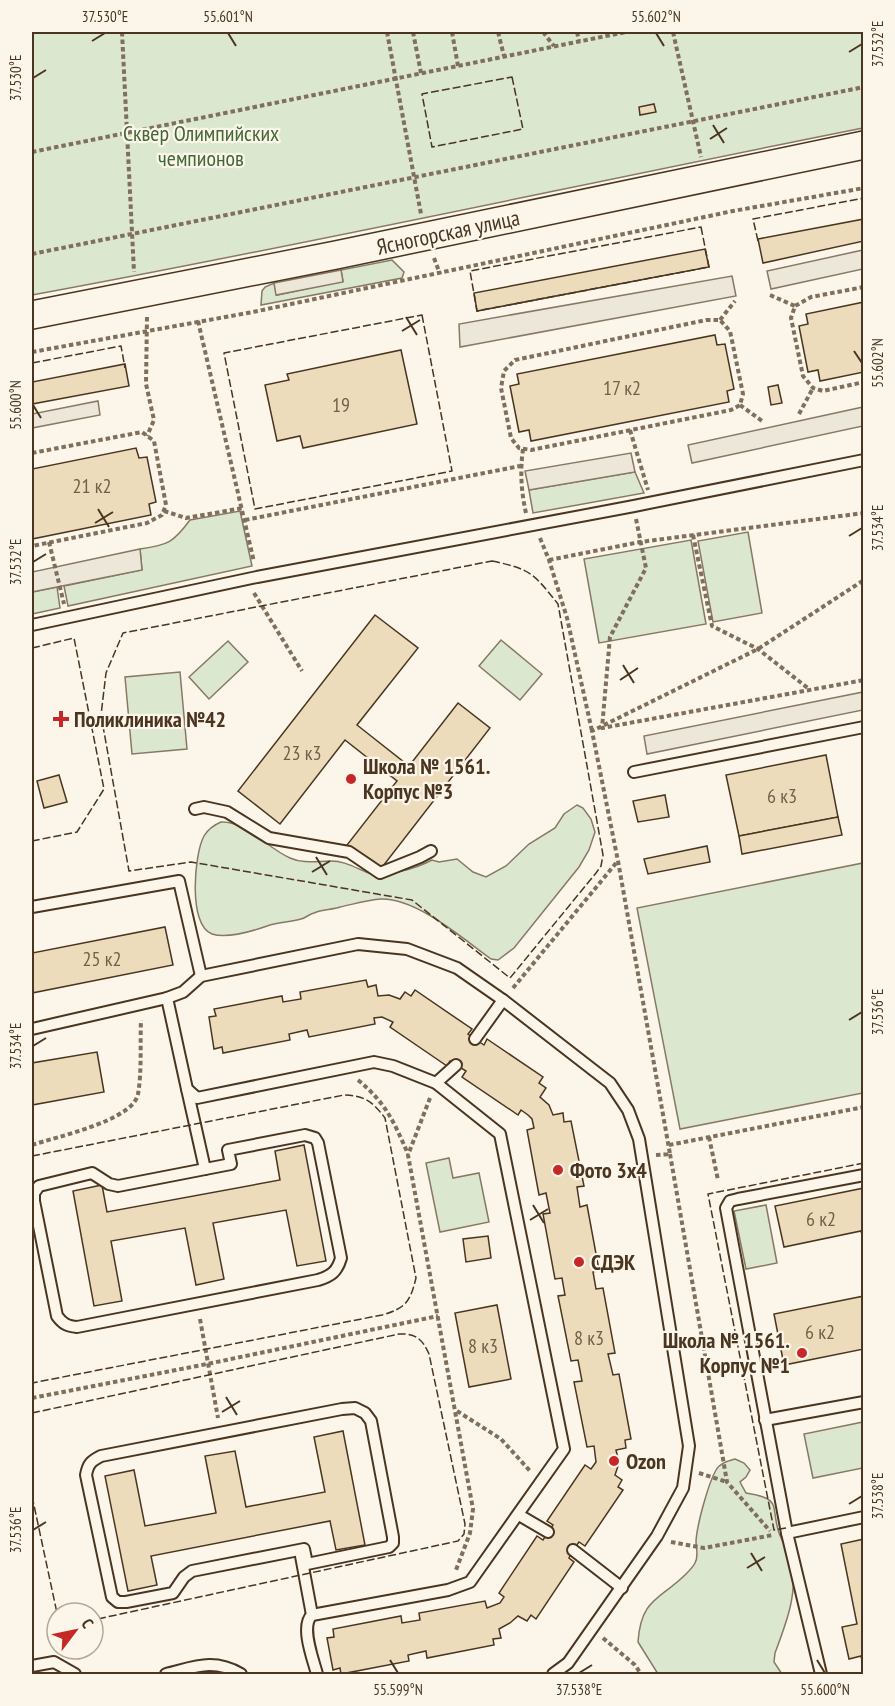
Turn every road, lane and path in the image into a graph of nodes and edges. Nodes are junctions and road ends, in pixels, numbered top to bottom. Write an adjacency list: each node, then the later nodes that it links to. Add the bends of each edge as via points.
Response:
1 (122, 32): 18 (path)
2 (387, 32): 15 (path)
3 (413, 32): 14 (path)
4 (452, 32): 13 (path)
5 (498, 32): 12 (path)
6 (543, 32): 11 (path)
7 (577, 32): 10 (path)
8 (626, 32): 10 (path)
9 (673, 32): 17 (path)
10 (579, 41): 11 (path)
11 (554, 46): 12 (path)
12 (504, 57): 13 (path)
13 (458, 66): 14 (path)
14 (421, 73): 15 (path)
15 (396, 78): 18 (path); 21 (path)
16 (864, 87): 17 (path)
17 (693, 120): 21 (path); 22 (path, via 702,160)
18 (127, 131): 20 (path); 24 (path)
19 (864, 146): 22 (main road, Ясногорская улица)
20 (32, 152)
21 (415, 177): 24 (path); 25 (path)
22 (700, 180): 25 (main road, Ясногорская улица)
23 (864, 188): 27 (path, via 733,211)
24 (132, 233): 26 (path); 28 (path)
25 (426, 236): 27 (path); 33 (main road, Ясногорская улица)
26 (32, 254)
27 (440, 274): 36 (path)
28 (135, 276)
29 (864, 287): 32 (path, via 811,297)
30 (770, 295): 32 (path)
31 (735, 300): 35 (path)
32 (795, 306): 40 (path, via 791,318 803,376)
33 (32, 315)
34 (147, 315): 37 (path)
35 (720, 320): 41 (path, via 730,331 743,394); 46 (path, via 515,360 504,372 501,388 511,438)
36 (198, 321): 37 (path); 51 (path)
37 (146, 332): 38 (path); 45 (path, via 146,384 154,420)
38 (32, 352)
39 (864, 382): 40 (path, via 823,391)
40 (813, 388): 42 (path)
41 (740, 405): 43 (path); 44 (path)
42 (799, 414)
43 (762, 421)
44 (630, 430): 46 (path); 50 (path, via 649,495)
45 (147, 436): 47 (path, via 142,432); 52 (path, via 154,441)
46 (523, 449): 49 (path)
47 (32, 453)
48 (864, 460): 50 (lane)
49 (520, 466): 54 (path); 55 (path, via 528,518)
50 (634, 506): 55 (lane); 58 (path)
51 (243, 508): 52 (path, via 186,518); 54 (path)
52 (164, 511): 57 (path, via 147,523)
53 (864, 513): 56 (path)
54 (245, 520): 61 (path)
55 (538, 524): 60 (path, via 540,543); 61 (lane)
56 (693, 535): 58 (path); 65 (path, via 712,626)
57 (50, 542): 59 (path); 63 (path)
58 (640, 542): 60 (path); 70 (path, via 646,568 610,637)
59 (32, 546)
60 (549, 560): 71 (path, via 567,618)
61 (251, 578): 63 (lane); 66 (path)
62 (864, 580): 65 (path)
63 (67, 617): 64 (lane)
64 (32, 625)
65 (758, 649): 68 (path); 70 (path)
66 (302, 671)
67 (864, 680): 68 (path)
68 (810, 690): 70 (path)
69 (864, 727): 72 (lane)
70 (602, 728): 71 (path)
71 (592, 731): 75 (path)
72 (634, 772)
73 (195, 809): 74 (lane, via 227,812 269,838 349,852 380,873)
74 (431, 851)
75 (618, 861): 79 (path); 90 (path)
76 (32, 907): 77 (lane, via 179,881)
77 (201, 976): 78 (lane, via 183,992); 79 (lane, via 358,944 407,950 457,968)
78 (167, 998): 80 (lane); 86 (lane)
79 (504, 1000): 82 (lane); 93 (lane, via 610,1083 628,1110)
80 (141, 1004): 81 (lane); 89 (path, via 138,1097 111,1119)
81 (32, 1029)
82 (474, 1039)
83 (456, 1065): 85 (lane)
84 (345, 1069): 85 (lane, via 374,1062); 86 (lane, via 197,1098); 92 (path, via 375,1094 391,1116)
85 (436, 1083): 92 (path); 106 (lane, via 500,1134 564,1449)
86 (187, 1089): 94 (lane)
87 (864, 1107): 88 (path)
88 (709, 1137): 90 (path); 96 (path)
89 (32, 1144)
90 (669, 1145): 91 (path)
91 (670, 1154): 93 (path); 107 (path)
92 (408, 1155): 98 (path)
93 (641, 1155): 105 (lane, via 689,1446)
94 (205, 1169): 97 (lane, via 231,1164 228,1150 305,1135 315,1138 340,1258 331,1276); 97 (lane, via 118,1186 92,1173 39,1185 34,1193 57,1316 66,1326)
95 (864, 1175): 103 (lane, via 738,1199 730,1201 726,1208)
96 (718, 1180)
97 (197, 1304): 99 (path)
98 (438, 1316): 99 (path); 102 (path)
99 (207, 1365): 100 (path); 104 (path)
100 (32, 1398)
101 (864, 1401): 103 (lane)
102 (456, 1410): 106 (path, via 501,1439); 117 (path, via 472,1509 470,1533)
103 (765, 1420): 111 (lane)
104 (221, 1433): 114 (lane, via 342,1409 355,1408 371,1421 393,1543 385,1549 307,1564 304,1549); 114 (lane, via 91,1461 86,1474 112,1597 126,1602 173,1593 192,1571)
105 (686, 1468): 107 (path); 113 (lane, via 683,1488)
106 (540, 1482): 108 (lane)
107 (727, 1482): 112 (path)
108 (519, 1515): 110 (lane); 117 (lane, via 470,1582)
109 (864, 1517): 111 (lane)
110 (548, 1532)
111 (787, 1533): 112 (path); 127 (lane)
112 (774, 1535): 113 (path, via 704,1548)
113 (657, 1536): 116 (lane)
114 (299, 1550): 118 (lane)
115 (573, 1550): 116 (lane)
116 (622, 1587): 119 (lane)
117 (448, 1590): 118 (lane)
118 (312, 1615): 124 (lane, via 306,1629)
119 (592, 1629): 125 (lane, via 568,1663); 126 (path)
120 (32, 1666): 121 (lane, via 54,1662)
121 (75, 1674)
122 (166, 1674): 123 (lane, via 201,1665 226,1665)
123 (241, 1674)
124 (316, 1674)
125 (553, 1674)
126 (641, 1674)
127 (821, 1674)

